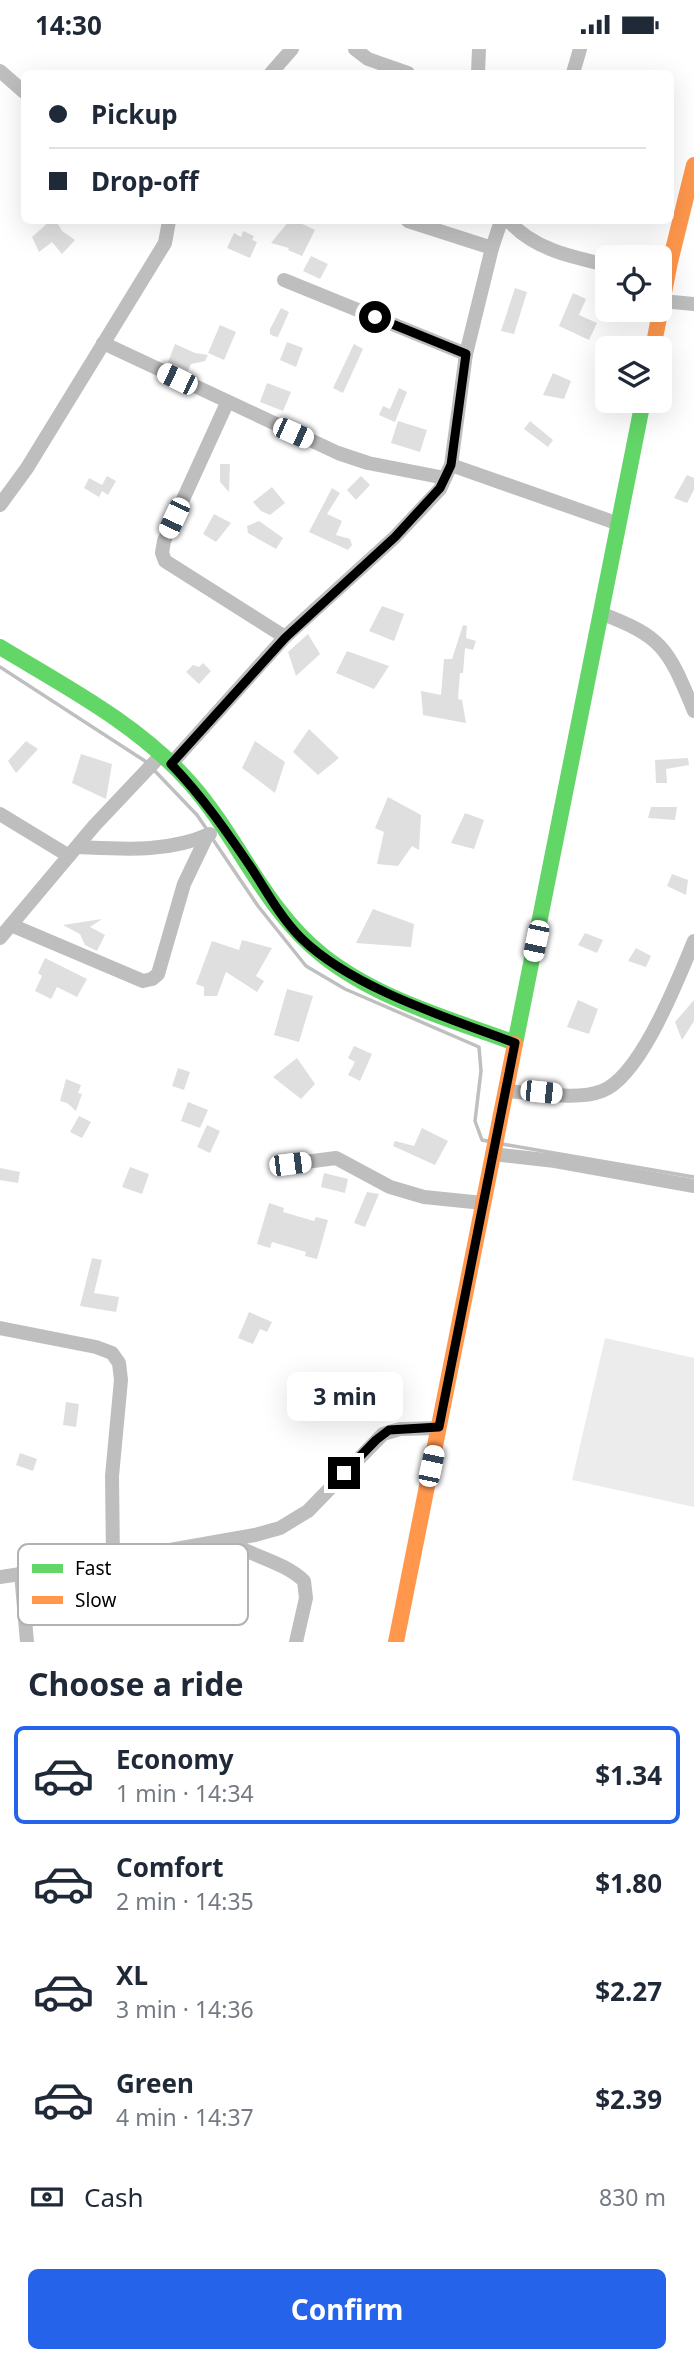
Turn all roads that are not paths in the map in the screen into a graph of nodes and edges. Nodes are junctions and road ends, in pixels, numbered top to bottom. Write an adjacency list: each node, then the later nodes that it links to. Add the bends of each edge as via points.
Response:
1 (292, 49): 5 (street)
2 (355, 49): 6 (street)
3 (479, 49): 7 (street)
4 (580, 49): 8 (street)
5 (274, 70)
6 (399, 70)
7 (478, 70)
8 (574, 70)
9 (0, 71): 10 (street)
10 (21, 89)
11 (694, 165): 17 (main road)
12 (168, 224): 23 (street, via 165,243)
13 (418, 224): 16 (street)
14 (501, 224): 16 (street)
15 (523, 226): 19 (street, via 554,252)
16 (492, 247): 24 (street)
17 (673, 250): 18 (main road)
18 (672, 255)
19 (595, 262)
20 (284, 280): 24 (street)
21 (672, 302): 22 (street)
22 (694, 304)
23 (103, 343): 25 (street); 28 (street)
24 (466, 354): 27 (street)
25 (227, 403): 27 (street, via 368,463); 31 (street, via 162,553 165,561)
26 (641, 413): 29 (main road)
27 (448, 471): 29 (street); 31 (street, via 440,488 395,537)
28 (0, 505)
29 (619, 524): 30 (main road)
30 (600, 613): 33 (street, via 664,648); 42 (main road)
31 (285, 638): 34 (street)
32 (0, 647): 34 (main road, via 133,731)
33 (694, 711)
34 (167, 759): 36 (main road); 38 (street)
35 (0, 814): 38 (street)
36 (224, 828): 37 (street); 42 (main road, via 287,922 324,957 393,994)
37 (206, 835): 38 (street, via 160,849); 39 (street, via 184,884 158,974 152,979 143,981)
38 (73, 851): 39 (street)
39 (11, 925): 40 (street)
40 (0, 938)
41 (694, 941): 43 (street, via 641,1053 604,1091 587,1095)
42 (515, 1043): 43 (main road)
43 (505, 1091): 44 (main road)
44 (492, 1154): 46 (street); 47 (main road)
45 (290, 1164): 47 (street, via 336,1158 390,1187 424,1197)
46 (694, 1186)
47 (483, 1203): 49 (main road)
48 (0, 1328): 51 (street, via 96,1347 112,1353 119,1363)
49 (439, 1427): 50 (street, via 389,1430 294,1521); 58 (main road)
50 (226, 1540): 52 (street); 53 (street)
51 (113, 1544)
52 (203, 1544)
53 (232, 1544)
54 (248, 1554): 57 (street, via 291,1570 304,1581 306,1598)
55 (18, 1574): 56 (street)
56 (0, 1577)
57 (296, 1642)
58 (396, 1642)

